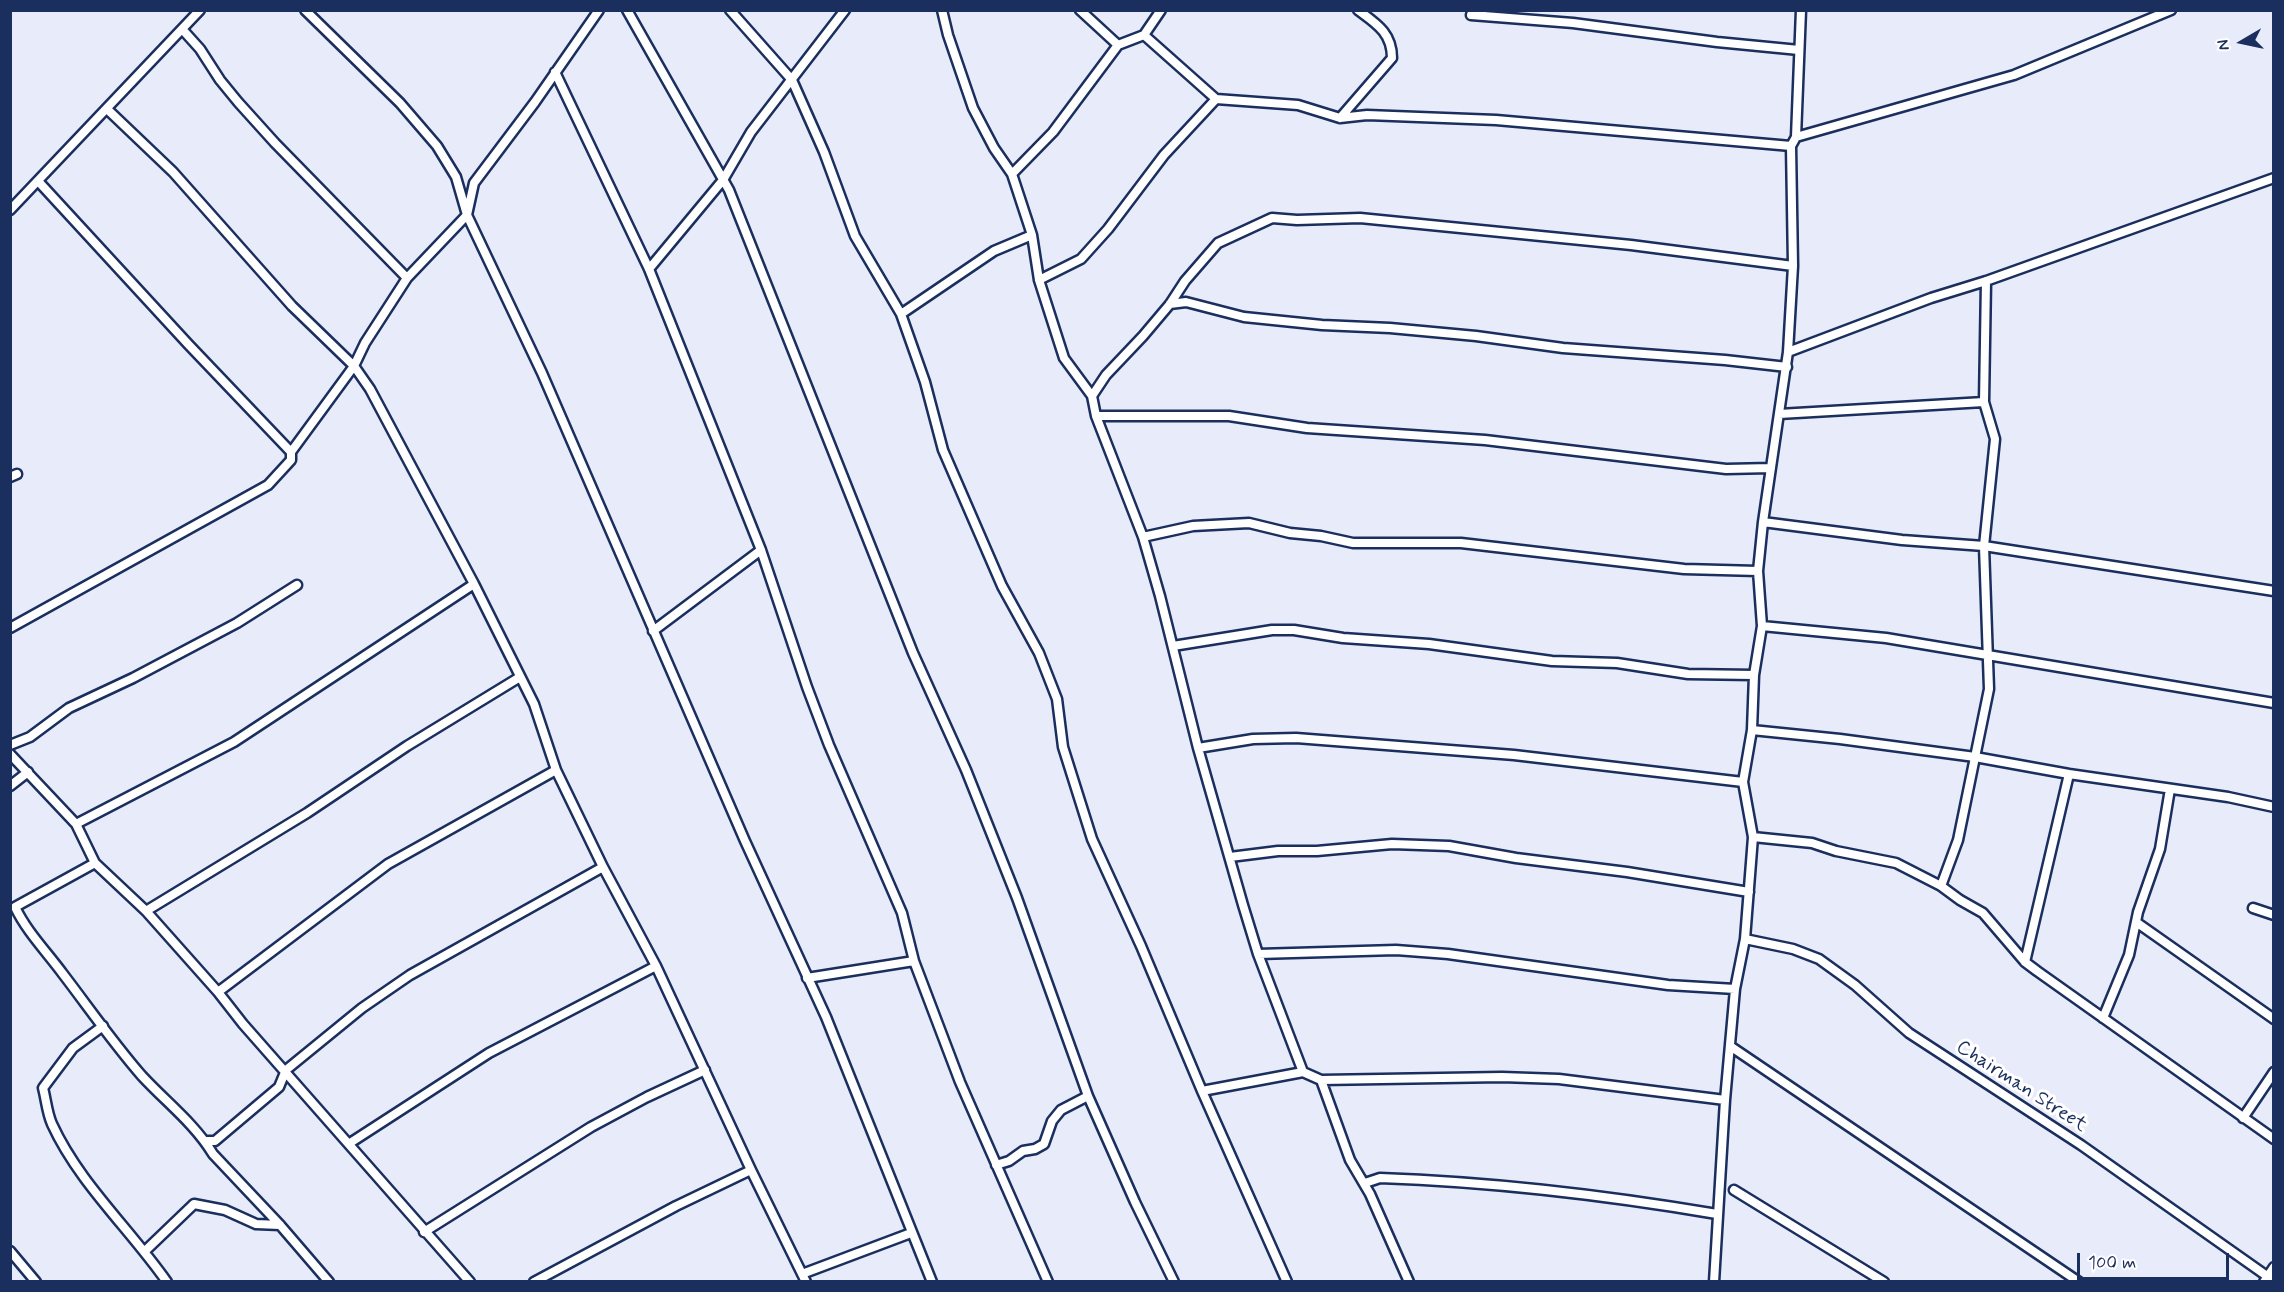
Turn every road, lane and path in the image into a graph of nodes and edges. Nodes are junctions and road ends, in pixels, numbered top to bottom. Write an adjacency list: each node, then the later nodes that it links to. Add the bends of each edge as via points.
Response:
1 (200, 10): 14 (street)
2 (305, 10): 30 (street, via 400,102 437,146 456,177)
3 (627, 10): 27 (street)
4 (730, 10): 19 (street)
5 (845, 10): 19 (street)
6 (942, 10): 25 (street, via 973,108)
7 (1080, 10): 16 (street)
8 (1161, 10): 15 (street)
9 (1358, 10): 22 (street, via 1382,29 1392,44 1392,58)
10 (1801, 10): 17 (street)
11 (2171, 10): 23 (street, via 2014,75)
12 (593, 12): 18 (street)
13 (1472, 15): 17 (street, via 1574,23)
14 (182, 29): 21 (street); 34 (street, via 275,143)
15 (1144, 35): 16 (street); 20 (street)
16 (1118, 45): 25 (street, via 1053,132)
17 (1799, 51): 23 (street)
18 (555, 72): 30 (street, via 474,183); 33 (street)
19 (792, 80): 27 (street, via 751,132); 38 (street, via 855,236)
20 (1215, 99): 22 (street, via 1298,105); 35 (street, via 1164,155 1081,259)
21 (107, 109): 28 (street); 40 (street, via 173,172 292,306)
22 (1340, 118): 24 (street, via 1367,115 1496,120)
23 (1796, 137): 24 (street)
24 (1791, 146): 32 (street)
25 (1012, 174): 31 (street)
26 (2274, 178): 36 (street)
27 (723, 180): 33 (street); 105 (street, via 913,653 966,770)
28 (38, 181): 29 (street); 46 (street)
29 (10, 210)
30 (467, 215): 34 (street); 58 (street, via 542,373)
31 (1032, 235): 35 (street); 38 (street, via 994,251)
32 (1793, 266): 37 (street, via 1631,245 1359,218 1272,218 1218,243); 39 (street)
33 (649, 269): 51 (street)
34 (407, 278): 40 (street)
35 (1039, 280): 42 (street, via 1064,358)
36 (1986, 281): 39 (street); 43 (street)
37 (1170, 304): 41 (street, via 1186,302 1244,316 1322,325 1389,328); 42 (street)
38 (901, 314): 104 (street, via 943,450 1057,699 1063,747 1092,838)
39 (1788, 352): 41 (street)
40 (354, 366): 46 (street); 53 (street, via 370,388)
41 (1787, 367): 44 (street)
42 (1092, 396): 45 (street)
43 (1984, 402): 44 (street); 50 (street, via 1995,439)
44 (1779, 414): 47 (street)
45 (1096, 416): 47 (street, via 1230,416 1307,428 1485,440 1726,469); 49 (street)
46 (291, 452): 57 (street, via 291,460 268,485)
47 (1772, 468): 48 (street)
48 (1763, 522): 50 (street); 52 (street)
49 (1143, 537): 52 (street, via 1193,526 1249,523 1353,543 1461,543 1684,569); 59 (street)
50 (1984, 546): 55 (street); 60 (street)
51 (761, 550): 58 (street); 89 (street, via 829,745 902,913)
52 (1758, 571): 56 (street)
53 (474, 584): 62 (street); 76 (street, via 234,742)
54 (297, 585): 65 (street, via 237,623 69,708 30,737)
55 (2274, 591)
56 (1762, 626): 60 (street); 61 (street)
57 (10, 628)
58 (653, 631): 92 (street)
59 (1173, 646): 61 (street, via 1294,630 1552,661 1617,663 1688,674); 66 (street)
60 (1989, 654): 63 (street); 68 (street, via 1989,689)
61 (1754, 675): 64 (street)
62 (520, 677): 69 (street, via 534,704); 84 (street)
63 (2274, 703)
64 (1752, 730): 68 (street); 72 (street)
65 (10, 746)
66 (1197, 748): 72 (street, via 1253,739 1296,738 1514,755); 78 (street)
67 (10, 754): 70 (street)
68 (1975, 757): 71 (street); 81 (street, via 1958,840)
69 (556, 770): 80 (street); 94 (street, via 388,864)
70 (28, 772): 73 (street); 76 (street)
71 (2069, 774): 74 (street); 90 (street)
72 (1743, 782): 77 (street)
73 (10, 786)
74 (2170, 789): 75 (street); 86 (street, via 2160,849)
75 (2274, 807)
76 (76, 824): 79 (street)
77 (1753, 837): 81 (street, via 1812,843 1896,863); 82 (street)
78 (1230, 857): 82 (street, via 1392,844 1449,846); 88 (street)
79 (95, 863): 84 (street); 97 (street, via 15,907 35,940)
80 (603, 867): 91 (street); 99 (street, via 410,975 335,1028)
81 (1941, 886): 90 (street, via 1983,913)
82 (1749, 892): 87 (street)
83 (2253, 908): 85 (street)
84 (146, 911): 94 (street)
85 (2274, 915)
86 (2136, 922): 95 (street, via 2126,965); 96 (street)
87 (1745, 939): 93 (street); 123 (street, Chairman Street, via 1819,959 1909,1033 2081,1145)
88 (1258, 954): 93 (street, via 1396,950 1668,985); 101 (street)
89 (914, 961): 92 (street); 111 (street)
90 (2025, 962): 95 (street)
91 (656, 966): 100 (street); 110 (street, via 489,1053)
92 (807, 978): 118 (street)
93 (1735, 989): 98 (street)
94 (218, 992): 99 (street)
95 (2103, 1018): 107 (street)
96 (2274, 1019)
97 (103, 1026): 109 (street, via 141,1075); 120 (street, via 73,1048 43,1088 51,1123 72,1158)
98 (1730, 1046): 106 (street); 136 (street)
99 (285, 1070): 109 (street, via 279,1088 215,1141); 110 (street)
100 (705, 1070): 112 (street); 117 (street, via 591,1127)
101 (1303, 1072): 103 (street); 104 (street)
102 (2274, 1072): 107 (street)
103 (1321, 1080): 106 (street, via 1559,1079); 113 (street, via 1350,1160)
104 (1202, 1091): 132 (street)
105 (1088, 1096): 111 (street, via 1061,1110 1044,1144); 131 (street)
106 (1725, 1100): 115 (street)
107 (2243, 1118): 108 (street)
108 (2274, 1139)
109 (205, 1141): 116 (street)
110 (350, 1143): 117 (street)
111 (996, 1165): 130 (street)
112 (751, 1170): 122 (street); 128 (street)
113 (1365, 1183): 115 (street, via 1380,1178 1513,1185); 133 (street)
114 (1734, 1190): 135 (street)
115 (1717, 1214): 134 (street)
116 (280, 1224): 120 (street, via 256,1224 225,1210 194,1204); 126 (street)
117 (424, 1232): 127 (street)
118 (911, 1233): 122 (street); 129 (street)
119 (10, 1251): 124 (street)
120 (145, 1251): 125 (street)
121 (2274, 1267): 123 (street)
122 (804, 1278)
123 (2268, 1280)
124 (36, 1281)
125 (168, 1281)
126 (329, 1281)
127 (470, 1281)
128 (534, 1281)
129 (932, 1281)
130 (1048, 1281)
131 (1174, 1281)
132 (1287, 1281)
133 (1409, 1281)
134 (1714, 1281)
135 (1884, 1281)
136 (2079, 1281)

